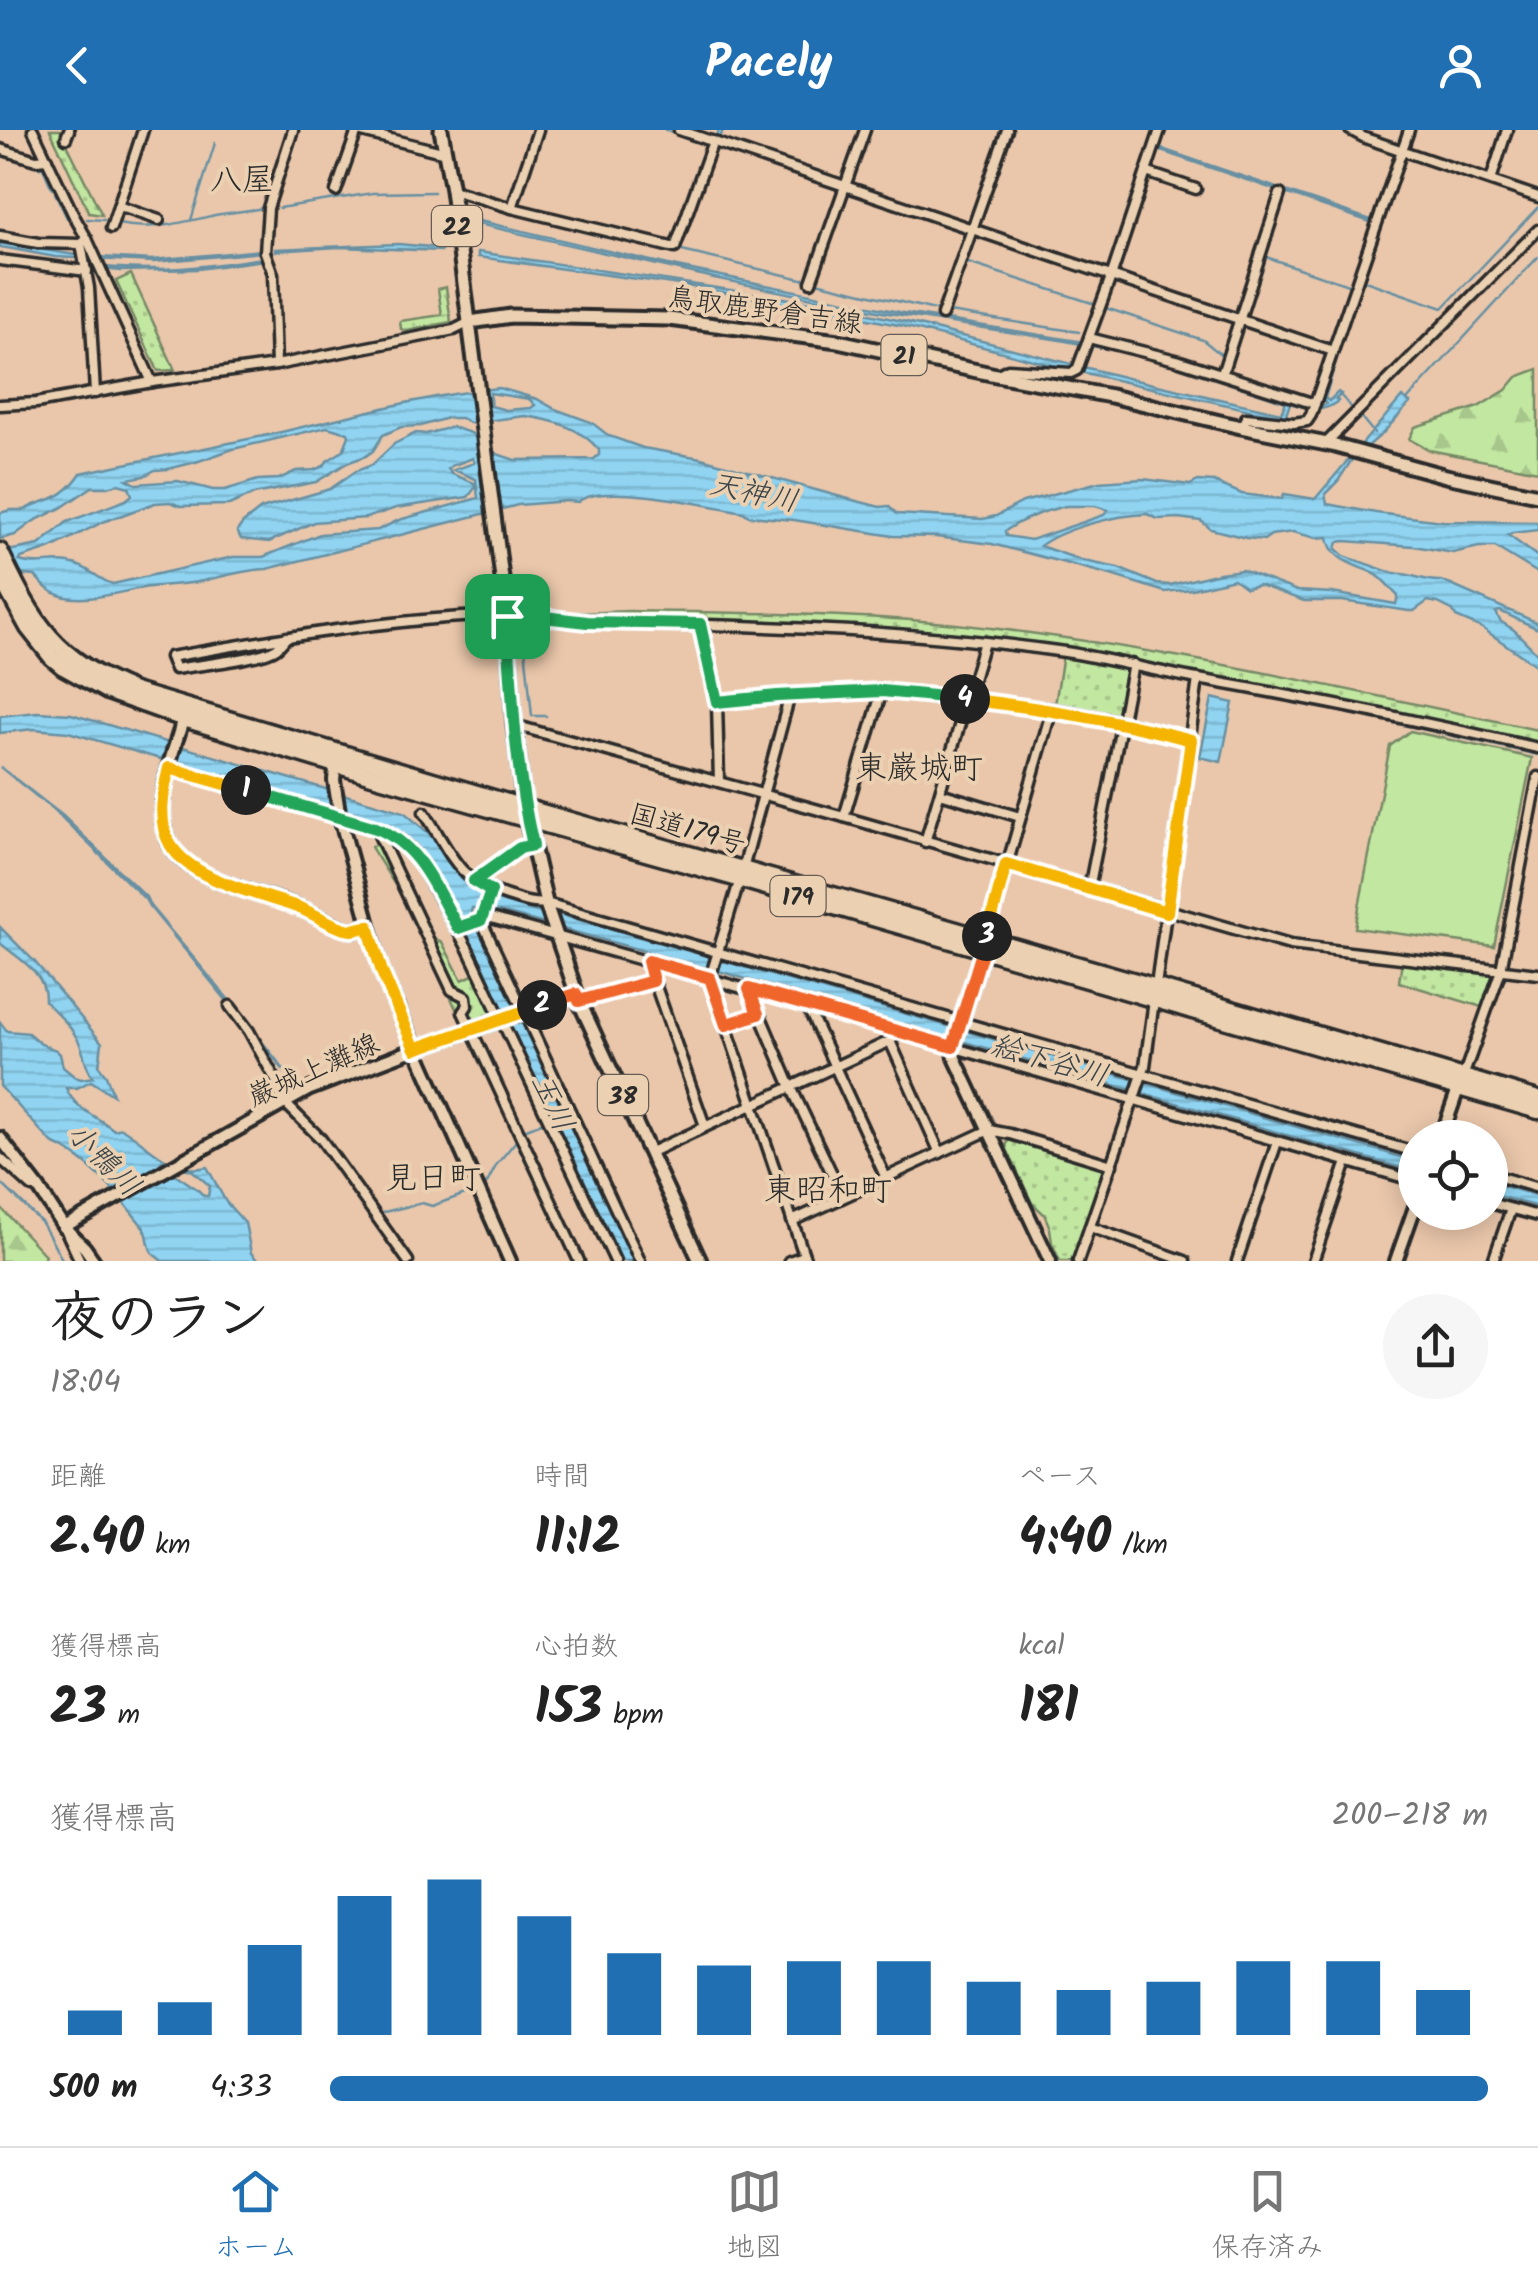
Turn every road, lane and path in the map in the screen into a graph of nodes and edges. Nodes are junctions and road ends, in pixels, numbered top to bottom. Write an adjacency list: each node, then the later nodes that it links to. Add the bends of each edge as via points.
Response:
1 (33, 130): 18 (street)
2 (143, 130): 27 (street)
3 (293, 130): 44 (street, via 268,208 265,252 273,274)
4 (355, 130): 17 (street); 24 (street)
5 (441, 130): 17 (main road, 22)
6 (538, 130): 28 (street)
7 (679, 130): 14 (street)
8 (864, 130): 21 (street)
9 (1007, 130): 31 (street)
10 (1160, 130): 19 (street)
11 (1350, 130): 16 (street)
12 (1410, 130): 16 (street)
13 (1507, 130): 20 (street)
14 (713, 141): 21 (street); 28 (street, via 675,248)
15 (0, 149): 18 (street)
16 (1402, 150): 20 (street); 43 (street)
17 (446, 153): 23 (main road, 22)
18 (46, 160): 34 (street)
19 (1146, 172): 22 (street); 37 (street)
20 (1491, 180): 26 (street)
21 (845, 186): 31 (street); 38 (street)
22 (1196, 188)
23 (452, 190): 28 (street); 41 (main road, 22)
24 (336, 191)
25 (1280, 194): 40 (street)
26 (1538, 196)
27 (118, 206): 29 (street); 30 (street)
28 (512, 208)
29 (159, 220)
30 (110, 228)
31 (972, 230): 37 (street); 39 (street)
32 (1538, 230): 52 (street)
33 (0, 236): 34 (street, via 38,244)
34 (84, 241): 36 (street); 47 (street)
35 (0, 260): 36 (street)
36 (88, 271): 48 (street)
37 (1111, 277): 40 (street); 42 (street)
38 (811, 282)
39 (942, 315)
40 (1239, 318): 43 (street); 45 (street)
41 (470, 322): 44 (street); 46 (main road, 鳥取鹿野倉吉線 / 21, via 512,316 669,319 838,341); 56 (main road)
42 (1088, 338): 45 (street); 46 (street, via 1071,373 1008,369)
43 (1333, 351): 50 (street)
44 (276, 364): 47 (street)
45 (1222, 374): 50 (street)
46 (996, 375): 51 (main road, 鳥取鹿野倉吉線 / 21)
47 (152, 382): 48 (street)
48 (96, 392): 49 (street)
49 (0, 404)
50 (1314, 404): 51 (street, via 1307,421 1246,418)
51 (1242, 427): 52 (main road, 鳥取鹿野倉吉線 / 21)
52 (1329, 444): 53 (main road, 鳥取鹿野倉吉線 / 21)
53 (1538, 496)
54 (0, 551): 67 (highway, 国道179号 / 179, via 52,641 80,665)
55 (0, 577): 67 (highway, 国道179号 / 179, via 28,628 63,667 108,692)
56 (507, 613): 57 (street); 58 (street); 69 (main road)
57 (700, 624): 59 (street); 65 (street)
58 (287, 637): 58 (street, via 261,654 206,664 176,669 170,657)
59 (984, 642): 60 (street); 64 (street)
60 (1134, 664): 61 (street); 68 (street)
61 (1198, 679): 70 (street); 71 (street)
62 (882, 691): 63 (street); 64 (street); 81 (street)
63 (790, 696): 65 (street); 77 (street)
64 (966, 699): 66 (street); 76 (street)
65 (717, 702): 75 (street)
66 (1052, 709): 68 (street); 82 (street)
67 (184, 719): 72 (highway, 国道179号 / 179); 73 (street)
68 (1123, 722): 70 (street); 91 (street)
69 (514, 725): 75 (street); 79 (main road)
70 (1191, 740): 94 (street)
71 (1538, 748)
72 (336, 758): 79 (highway, 国道179号 / 179); 80 (street, 巌城上灘線)
73 (169, 766): 80 (street); 96 (street, via 164,831 187,863 341,927)
74 (1538, 777): 84 (street)
75 (719, 782): 77 (street)
76 (940, 794): 82 (street); 86 (street)
77 (763, 795): 81 (street); 89 (street)
78 (424, 812): 90 (street)
79 (525, 812): 87 (main road, 38); 89 (highway, 国道179号 / 179)
80 (340, 816): 83 (street); 96 (street, 巌城上灘線)
81 (844, 817): 86 (street)
82 (1020, 817): 88 (street)
83 (376, 828): 97 (street, via 412,850); 116 (street, via 452,990 466,997 463,1012)
84 (1527, 832): 85 (street); 102 (street)
85 (1538, 834)
86 (926, 842): 88 (street)
87 (533, 845): 90 (street); 93 (main road, 38)
88 (1006, 864): 91 (street); 99 (street)
89 (740, 874): 99 (highway, 国道179号 / 179); 100 (street)
90 (474, 881): 92 (street)
91 (1089, 889): 94 (street)
92 (491, 891): 93 (street); 95 (street)
93 (546, 905): 98 (main road, 38); 100 (street)
94 (1167, 912): 102 (street, via 1290,945); 107 (street)
95 (482, 918): 97 (street); 98 (street); 111 (street)
96 (368, 926): 120 (street, 巌城上灘線)
97 (458, 928): 113 (street)
98 (553, 931): 101 (street); 108 (main road, 38)
99 (985, 944): 107 (highway, 国道179号 / 179); 114 (street)
100 (716, 954): 104 (street); 114 (street)
101 (648, 961): 104 (street); 105 (street)
102 (1501, 970): 103 (street); 123 (street)
103 (1538, 974)
104 (710, 975): 106 (street); 115 (street)
105 (653, 981): 108 (street); 131 (street)
106 (749, 989): 110 (street); 112 (street)
107 (1156, 993): 122 (street); 123 (highway, 国道179号 / 179)
108 (578, 997): 111 (street); 136 (main road, 38)
109 (230, 1006): 127 (street, via 281,1090)
110 (807, 1006): 117 (street); 121 (street)
111 (522, 1011): 113 (street); 162 (street)
112 (758, 1014): 115 (street); 124 (street)
113 (502, 1018): 116 (street); 161 (street)
114 (960, 1024): 119 (street); 122 (street)
115 (726, 1025): 128 (street)
116 (471, 1031): 120 (street); 160 (street)
117 (900, 1032): 118 (street); 119 (street)
118 (890, 1040): 121 (street); 137 (street)
119 (954, 1044): 125 (street); 132 (street)
120 (415, 1049): 127 (street, 巌城上灘線); 159 (street)
121 (835, 1066): 124 (street); 142 (street)
122 (1142, 1077): 125 (street); 135 (street)
123 (1460, 1083): 126 (highway, 国道179号 / 179); 129 (highway, 国道179号 / 179); 130 (street)
124 (791, 1087): 128 (street); 146 (street)
125 (1136, 1097): 134 (street); 140 (street)
126 (1538, 1100)
127 (282, 1104): 151 (street, 巌城上灘線); 158 (street, via 321,1139)
128 (754, 1105): 131 (street); 150 (street)
129 (1538, 1112)
130 (1447, 1120)
131 (706, 1126): 136 (street)
132 (989, 1130): 137 (street); 140 (street); 165 (street)
133 (0, 1138): 144 (street)
134 (1278, 1142): 139 (street); 168 (street)
135 (1398, 1147)
136 (649, 1153): 163 (main road, 38)
137 (940, 1154): 142 (street)
138 (0, 1158): 144 (street)
139 (1347, 1162): 141 (street); 169 (street)
140 (1112, 1165): 152 (street)
141 (1398, 1176)
142 (886, 1178): 146 (street)
143 (1508, 1179): 145 (street)
144 (38, 1187): 151 (street)
145 (1538, 1188)
146 (843, 1197): 150 (street)
147 (1508, 1208): 148 (street)
148 (1511, 1209): 149 (street); 171 (street)
149 (1538, 1216)
150 (792, 1221): 155 (street)
151 (64, 1227): 156 (street); 157 (street)
152 (1090, 1228): 154 (street); 166 (street)
153 (1407, 1230): 170 (street)
154 (1162, 1257): 167 (street)
155 (805, 1258): 164 (street)
156 (80, 1261)
157 (94, 1261)
158 (408, 1261)
159 (510, 1261)
160 (579, 1261)
161 (615, 1261)
162 (640, 1261)
163 (700, 1261)
164 (789, 1261)
165 (1050, 1261)
166 (1078, 1261)
167 (1186, 1261)
168 (1236, 1261)
169 (1313, 1261)
170 (1396, 1261)
171 (1493, 1261)

